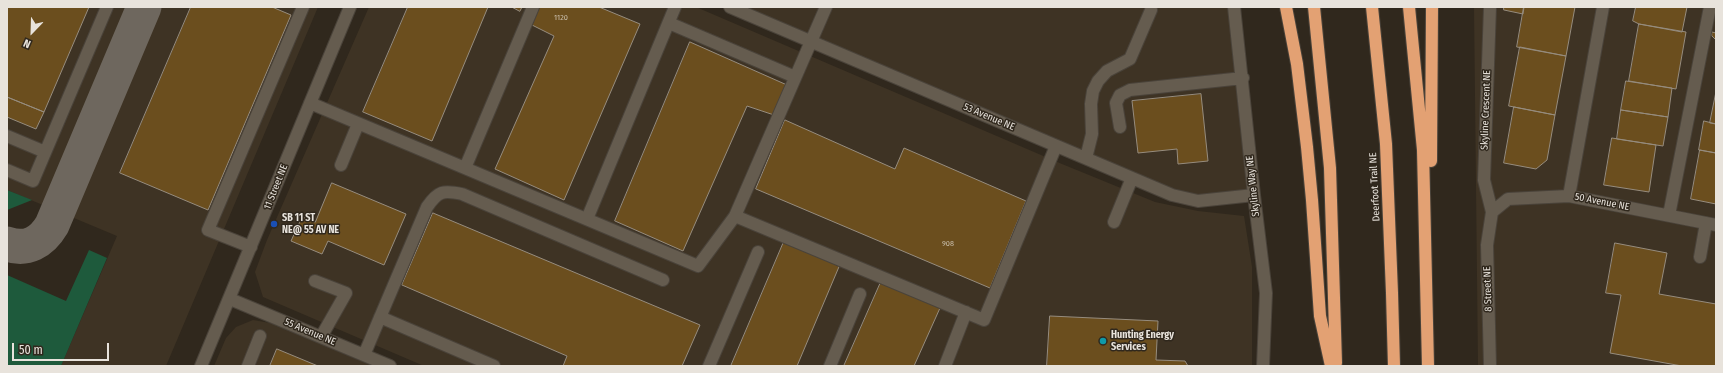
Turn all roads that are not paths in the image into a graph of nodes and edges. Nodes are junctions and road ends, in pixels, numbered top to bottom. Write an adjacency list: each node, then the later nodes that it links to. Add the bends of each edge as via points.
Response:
1 (107, 7): 27 (street)
2 (350, 7): 22 (street, 11 Street NE)
3 (533, 7): 30 (street)
4 (675, 7): 18 (street)
5 (730, 7): 19 (street, 53 Avenue NE)
6 (826, 7): 19 (street)
7 (1234, 7): 21 (street, Skyline Way NE)
8 (1286, 7): 61 (highway, via 1297,64 1307,148 1320,316)
9 (1314, 7): 62 (highway, via 1330,168)
10 (1372, 7): 63 (highway, Deerfoot Trail NE, via 1386,144)
11 (1409, 7): 64 (highway, via 1423,150)
12 (1432, 7): 64 (highway)
13 (1490, 7): 35 (street, Skyline Crescent NE, via 1484,180)
14 (1603, 7): 34 (street)
15 (1710, 7): 36 (street)
16 (301, 8): 41 (street, via 208,230)
17 (1151, 10): 28 (street, via 1130,59 1107,71 1093,91 1092,134)
18 (669, 22): 20 (street); 38 (street)
19 (811, 41): 20 (street); 26 (street, 53 Avenue NE)
20 (796, 77): 37 (street)
21 (1243, 78): 24 (street, via 1130,90 1120,96 1116,103); 33 (street, Skyline Way NE)
22 (310, 103): 23 (street); 41 (street, 11 Street NE)
23 (358, 124): 29 (street); 30 (street)
24 (1120, 127)
25 (7, 136): 27 (street)
26 (1056, 146): 28 (street, 53 Avenue NE); 48 (street, via 984,320)
27 (45, 152): 31 (street, via 33,181)
28 (1086, 158): 32 (street, 53 Avenue NE)
29 (341, 165)
30 (465, 168): 38 (street)
31 (7, 170)
32 (1132, 178): 33 (street, 53 Avenue NE, via 1172,195 1198,201); 39 (street)
33 (1254, 195): 60 (street, Skyline Way NE, via 1266,294)
34 (1569, 196): 35 (street, 50 Avenue NE, via 1508,199); 36 (street, 50 Avenue NE)
35 (1492, 212): 65 (street, 8 Street NE, via 1487,245)
36 (1669, 215): 40 (street, 50 Avenue NE)
37 (735, 216): 38 (street, via 698,266); 48 (street)
38 (587, 219)
39 (1114, 222)
40 (1711, 224): 43 (street)
41 (251, 247): 47 (street, 11 Street NE)
42 (758, 252): 57 (street)
43 (1700, 257)
44 (662, 280): 49 (street, via 462,194 447,191 435,196 427,207)
45 (315, 281): 51 (street, via 346,294)
46 (860, 294): 58 (street)
47 (230, 299): 51 (street, 55 Avenue NE); 53 (street, 11 Street NE)
48 (966, 312): 59 (street)
49 (380, 318): 52 (street); 56 (street)
50 (260, 336): 54 (street)
51 (321, 337): 52 (street, 55 Avenue NE)
52 (364, 359): 55 (street, 55 Avenue NE)
53 (201, 366)
54 (248, 366)
55 (390, 366)
56 (494, 366)
57 (708, 366)
58 (830, 366)
59 (945, 366)
60 (1263, 366)
61 (1331, 366)
62 (1336, 366)
63 (1394, 366)
64 (1429, 366)
65 (1490, 366)

